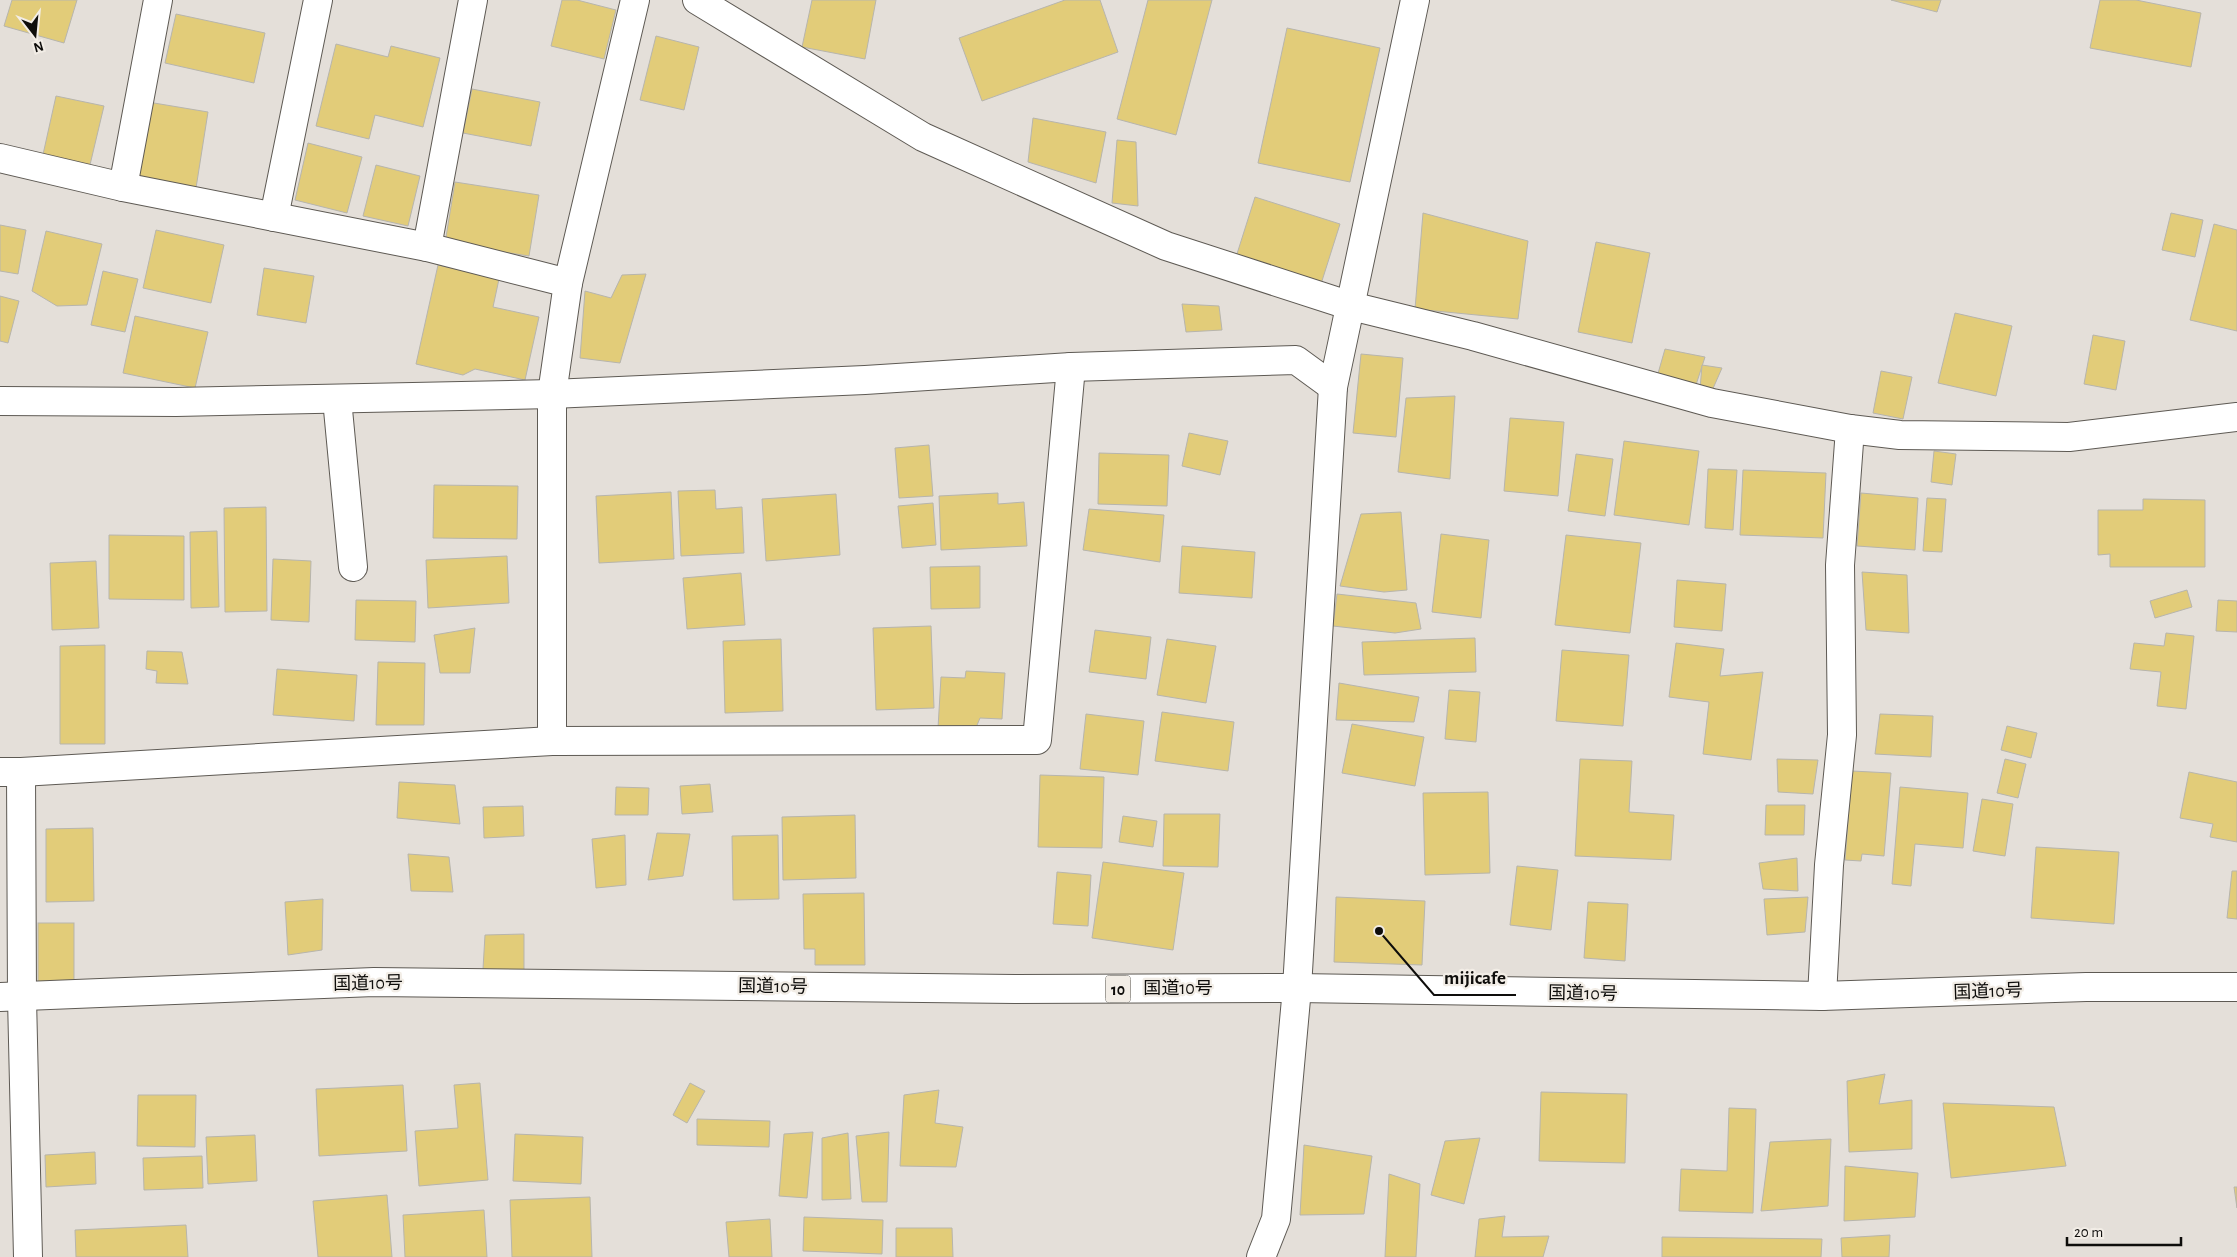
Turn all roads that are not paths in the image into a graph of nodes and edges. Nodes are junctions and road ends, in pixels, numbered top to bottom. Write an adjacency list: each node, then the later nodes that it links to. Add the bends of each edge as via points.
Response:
1 (158, 0): 8 (main road)
2 (318, 0): 9 (main road)
3 (473, 0): 10 (main road)
4 (635, 0): 11 (main road)
5 (697, 0): 12 (main road, via 923,137 1166,246)
6 (1415, 0): 12 (main road)
7 (0, 158): 8 (main road)
8 (123, 188): 9 (main road)
9 (274, 216): 10 (main road)
10 (427, 246): 11 (main road)
11 (568, 283): 15 (main road)
12 (1351, 306): 14 (main road); 19 (main road, via 1473,336 1712,404)
13 (1071, 367): 14 (main road, via 1296,360); 15 (main road); 21 (main road, via 1037,740)
14 (1333, 387): 24 (main road)
15 (552, 394): 16 (main road); 21 (main road)
16 (337, 399): 17 (main road); 20 (main road)
17 (0, 401)
18 (2237, 417): 19 (main road, via 2069,437 1900,435)
19 (1850, 429): 25 (main road, via 1840,565 1842,736 1829,865)
20 (353, 566)
21 (552, 741): 22 (main road)
22 (10, 772): 26 (main road)
23 (2237, 987): 25 (main road, 国道10号 / 10, via 2086,987)
24 (1297, 988): 25 (main road, 国道10号 / 10); 26 (main road, 国道10号 / 10, via 1015,989 374,982); 28 (main road, via 1276,1219)
25 (1822, 996)
26 (11, 997): 27 (main road)
27 (28, 1257)
28 (1261, 1257)

